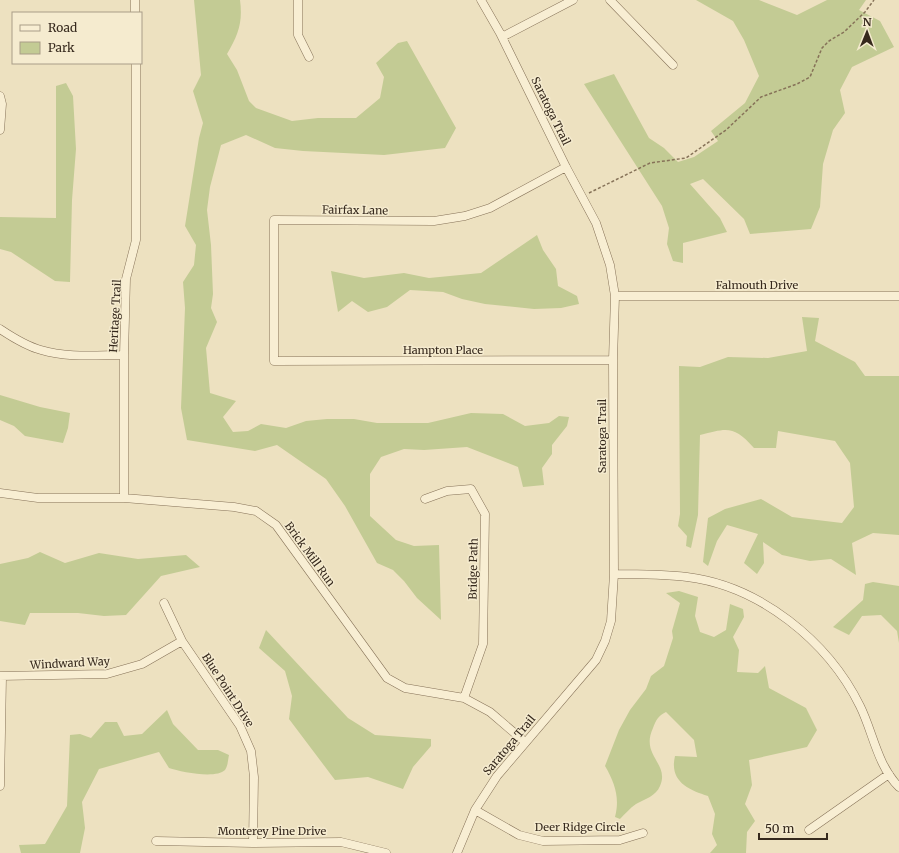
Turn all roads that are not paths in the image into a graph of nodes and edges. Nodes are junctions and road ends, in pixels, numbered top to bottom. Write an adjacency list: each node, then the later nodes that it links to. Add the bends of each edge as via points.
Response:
1 (136, 0): 6 (street)
2 (298, 0): 8 (street, via 298,35)
3 (481, 0): 7 (street, Saratoga Trail)
4 (573, 0): 7 (street)
5 (610, 0): 10 (street)
6 (136, 12)
7 (502, 37): 13 (street, Saratoga Trail)
8 (309, 57)
9 (136, 64): 17 (street, Heritage Trail, via 136,240 126,279)
10 (673, 65)
11 (0, 96): 12 (street)
12 (0, 130)
13 (566, 167): 14 (street, Saratoga Trail, via 596,223 604,244); 19 (street, Fairfax Lane, via 490,208 465,216 434,221 274,220)
14 (615, 296): 15 (street, Falmouth Drive); 18 (street, Saratoga Trail)
15 (899, 296)
16 (0, 329): 17 (street, via 14,339 41,350 68,354)
17 (124, 355): 21 (street, Heritage Trail)
18 (613, 360): 19 (street, Hampton Place); 23 (street, Saratoga Trail)
19 (274, 361)
20 (0, 493): 21 (street, Brick Mill Run, via 38,498)
21 (124, 498): 27 (street, Brick Mill Run, via 256,511 276,525 387,678 405,688)
22 (425, 499): 27 (street, Bridge Path, via 447,491 471,489 485,514 483,644)
23 (614, 574): 28 (street, Saratoga Trail, via 611,621 596,660); 29 (street, via 654,574 696,579 739,592 778,612 812,639 835,666 859,706 877,753)
24 (164, 603): 25 (street, Blue Point Drive)
25 (182, 641): 26 (street, Windward Way, via 142,664 107,674); 36 (street, Blue Point Drive, via 240,726 251,752 254,777)
26 (1, 676): 30 (street)
27 (464, 698): 28 (street, Brick Mill Run, via 490,712)
28 (525, 742): 32 (street, Saratoga Trail)
29 (889, 774): 31 (street); 33 (street)
30 (0, 786)
31 (899, 787)
32 (474, 810): 34 (street, Deer Ridge Circle, via 519,835 543,841 620,840); 38 (street, Saratoga Trail)
33 (809, 830)
34 (643, 833)
35 (156, 841): 36 (street, Monterey Pine Drive)
36 (253, 843): 37 (street, Monterey Pine Drive, via 341,842)
37 (386, 853)
38 (456, 853)

